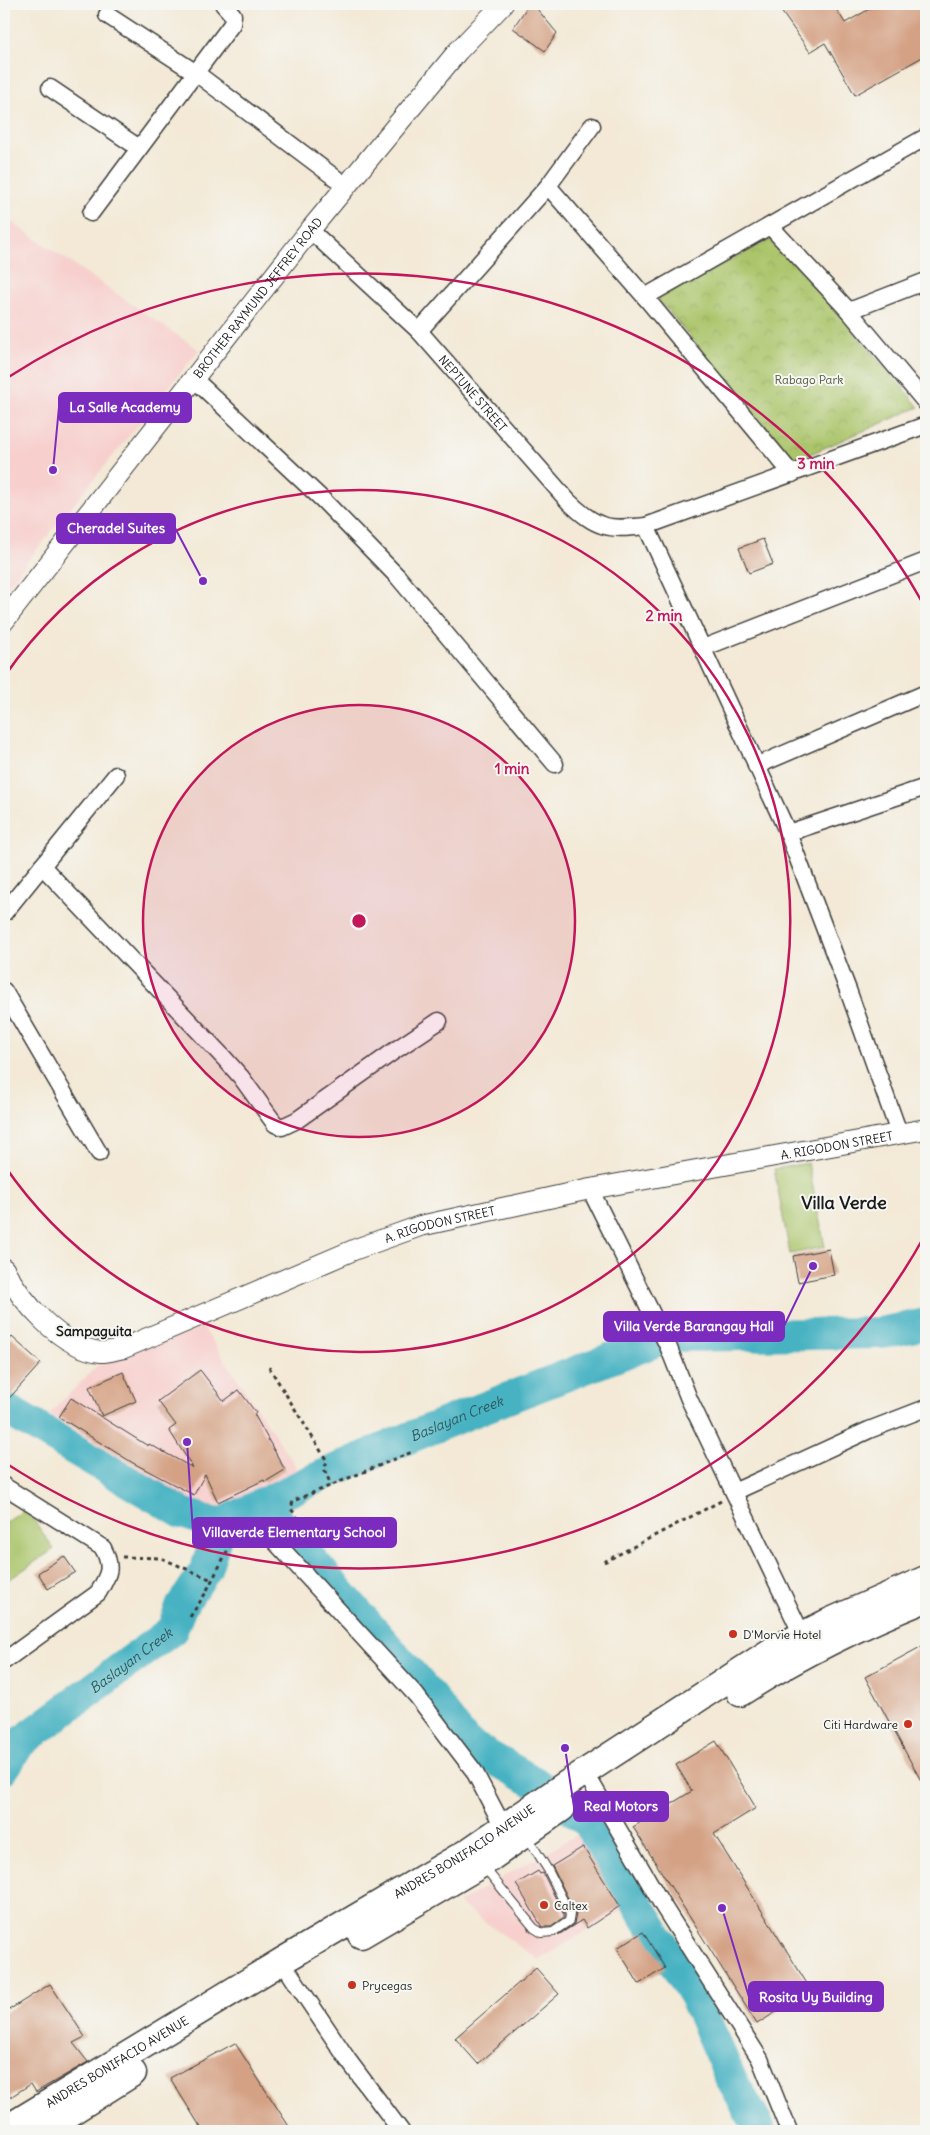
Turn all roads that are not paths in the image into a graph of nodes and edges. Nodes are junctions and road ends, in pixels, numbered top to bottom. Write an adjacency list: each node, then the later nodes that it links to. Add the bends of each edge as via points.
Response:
1 (223, 4): 4 (street, via 233,15 232,24)
2 (503, 4): 9 (street, BROTHER RAYMUND JEFFREY ROAD, via 458,50)
3 (107, 15): 4 (street)
4 (196, 73): 8 (street); 9 (street)
5 (50, 88): 8 (street)
6 (592, 126): 10 (street)
7 (926, 137): 12 (street)
8 (139, 148): 11 (street)
9 (346, 186): 13 (street, BROTHER RAYMUND JEFFREY ROAD)
10 (548, 186): 15 (street); 17 (street)
11 (90, 213)
12 (771, 227): 15 (street); 16 (street)
13 (310, 230): 17 (street, NEPTUNE STREET); 18 (street, BROTHER RAYMUND JEFFREY ROAD)
14 (926, 281): 16 (street)
15 (645, 297): 21 (street)
16 (850, 311): 19 (street)
17 (419, 331): 22 (street, NEPTUNE STREET, via 585,518 603,527)
18 (192, 378): 24 (street, BROTHER RAYMUND JEFFREY ROAD); 27 (street, via 324,500 398,576)
19 (926, 403)
20 (926, 424): 21 (street, NEPTUNE STREET)
21 (792, 474): 22 (street, NEPTUNE STREET)
22 (646, 526): 25 (street)
23 (926, 561): 25 (street)
24 (4, 621)
25 (703, 648): 28 (street)
26 (926, 693): 28 (street)
27 (555, 764)
28 (756, 766): 31 (street)
29 (116, 775): 32 (street)
30 (926, 786): 31 (street)
31 (788, 833): 37 (street)
32 (42, 866): 33 (street); 35 (street, via 225,1059 275,1124 282,1127 297,1120)
33 (4, 913)
34 (4, 991): 38 (street)
35 (439, 1021)
36 (926, 1128): 37 (street, A. RIGODON STREET)
37 (899, 1133): 39 (street, A. RIGODON STREET)
38 (99, 1153)
39 (590, 1189): 40 (street, A. RIGODON STREET, via 420,1226 356,1249 124,1348 103,1352 82,1348 52,1329 17,1292); 43 (street, via 668,1346 688,1399)
40 (4, 1269)
41 (926, 1408): 43 (street, via 869,1430)
42 (4, 1486): 48 (street, via 103,1548 110,1562 98,1593)
43 (734, 1492): 47 (street)
44 (270, 1536): 50 (street, via 416,1695 474,1771)
45 (926, 1579): 47 (highway, ANDRES BONIFACIO AVENUE)
46 (926, 1599): 47 (highway, ANDRES BONIFACIO AVENUE)
47 (806, 1643): 49 (highway, ANDRES BONIFACIO AVENUE, via 779,1668)
48 (4, 1661)
49 (581, 1785): 50 (highway, ANDRES BONIFACIO AVENUE); 56 (street, via 760,2059)
50 (523, 1826): 51 (highway, ANDRES BONIFACIO AVENUE); 51 (lane, via 570,1914 569,1921 542,1934); 53 (highway, ANDRES BONIFACIO AVENUE, via 469,1851)
51 (482, 1864): 52 (highway, ANDRES BONIFACIO AVENUE)
52 (291, 1975): 54 (highway, ANDRES BONIFACIO AVENUE); 55 (street)
53 (4, 2130)
54 (41, 2131)
55 (401, 2131)
56 (789, 2131)

